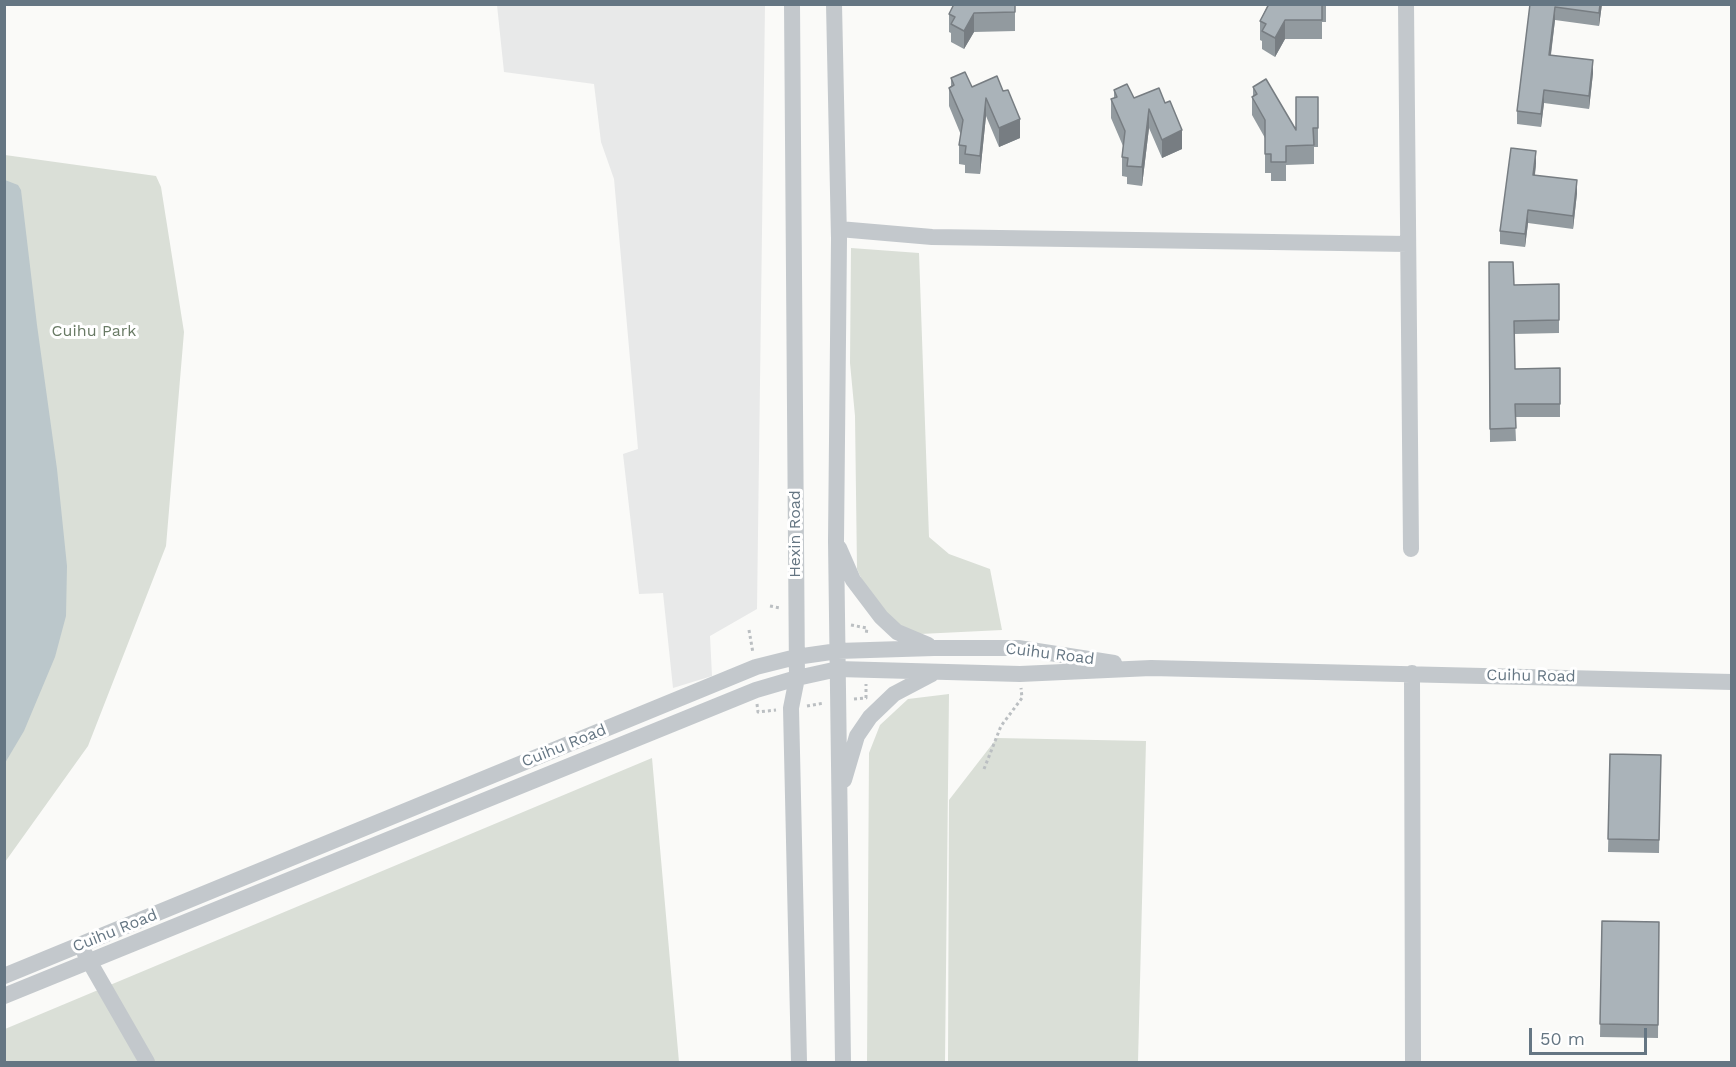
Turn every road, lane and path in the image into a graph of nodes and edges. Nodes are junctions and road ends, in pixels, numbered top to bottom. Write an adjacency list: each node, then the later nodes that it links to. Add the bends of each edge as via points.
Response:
1 (792, 4): 10 (street, Hexin Road)
2 (834, 4): 4 (street)
3 (1406, 4): 5 (street)
4 (838, 229): 5 (street, via 932,237); 6 (street)
5 (1408, 244): 7 (street)
6 (836, 541): 8 (street, via 853,580 881,617 897,632); 9 (street)
7 (1411, 549)
8 (934, 648): 9 (street, Cuihu Road); 11 (street, Cuihu Road, via 1018,648)
9 (838, 651): 10 (street, Cuihu Road); 12 (street)
10 (796, 657): 16 (street, Hexin Road); 20 (street, Cuihu Road, via 756,667)
11 (1151, 668): 14 (street, Cuihu Road); 15 (street, Cuihu Road)
12 (838, 669): 13 (street, Cuihu Road); 16 (street, Cuihu Road); 19 (street)
13 (936, 672): 14 (street, Cuihu Road); 19 (street, via 894,694 870,717 857,736)
14 (1020, 674): 18 (path, via 1022,698 1001,726)
15 (1412, 674): 17 (street, Cuihu Road); 27 (street)
16 (797, 678): 21 (street, Cuihu Road, via 756,690); 25 (street, Hexin Road, via 791,708)
17 (1731, 682)
18 (984, 769)
19 (839, 795): 26 (street)
20 (81, 945): 21 (street); 22 (street, Cuihu Road)
21 (90, 962): 23 (street, Cuihu Road); 24 (street)
22 (4, 976)
23 (4, 996)
24 (147, 1062)
25 (799, 1062)
26 (843, 1062)
27 (1413, 1062)

